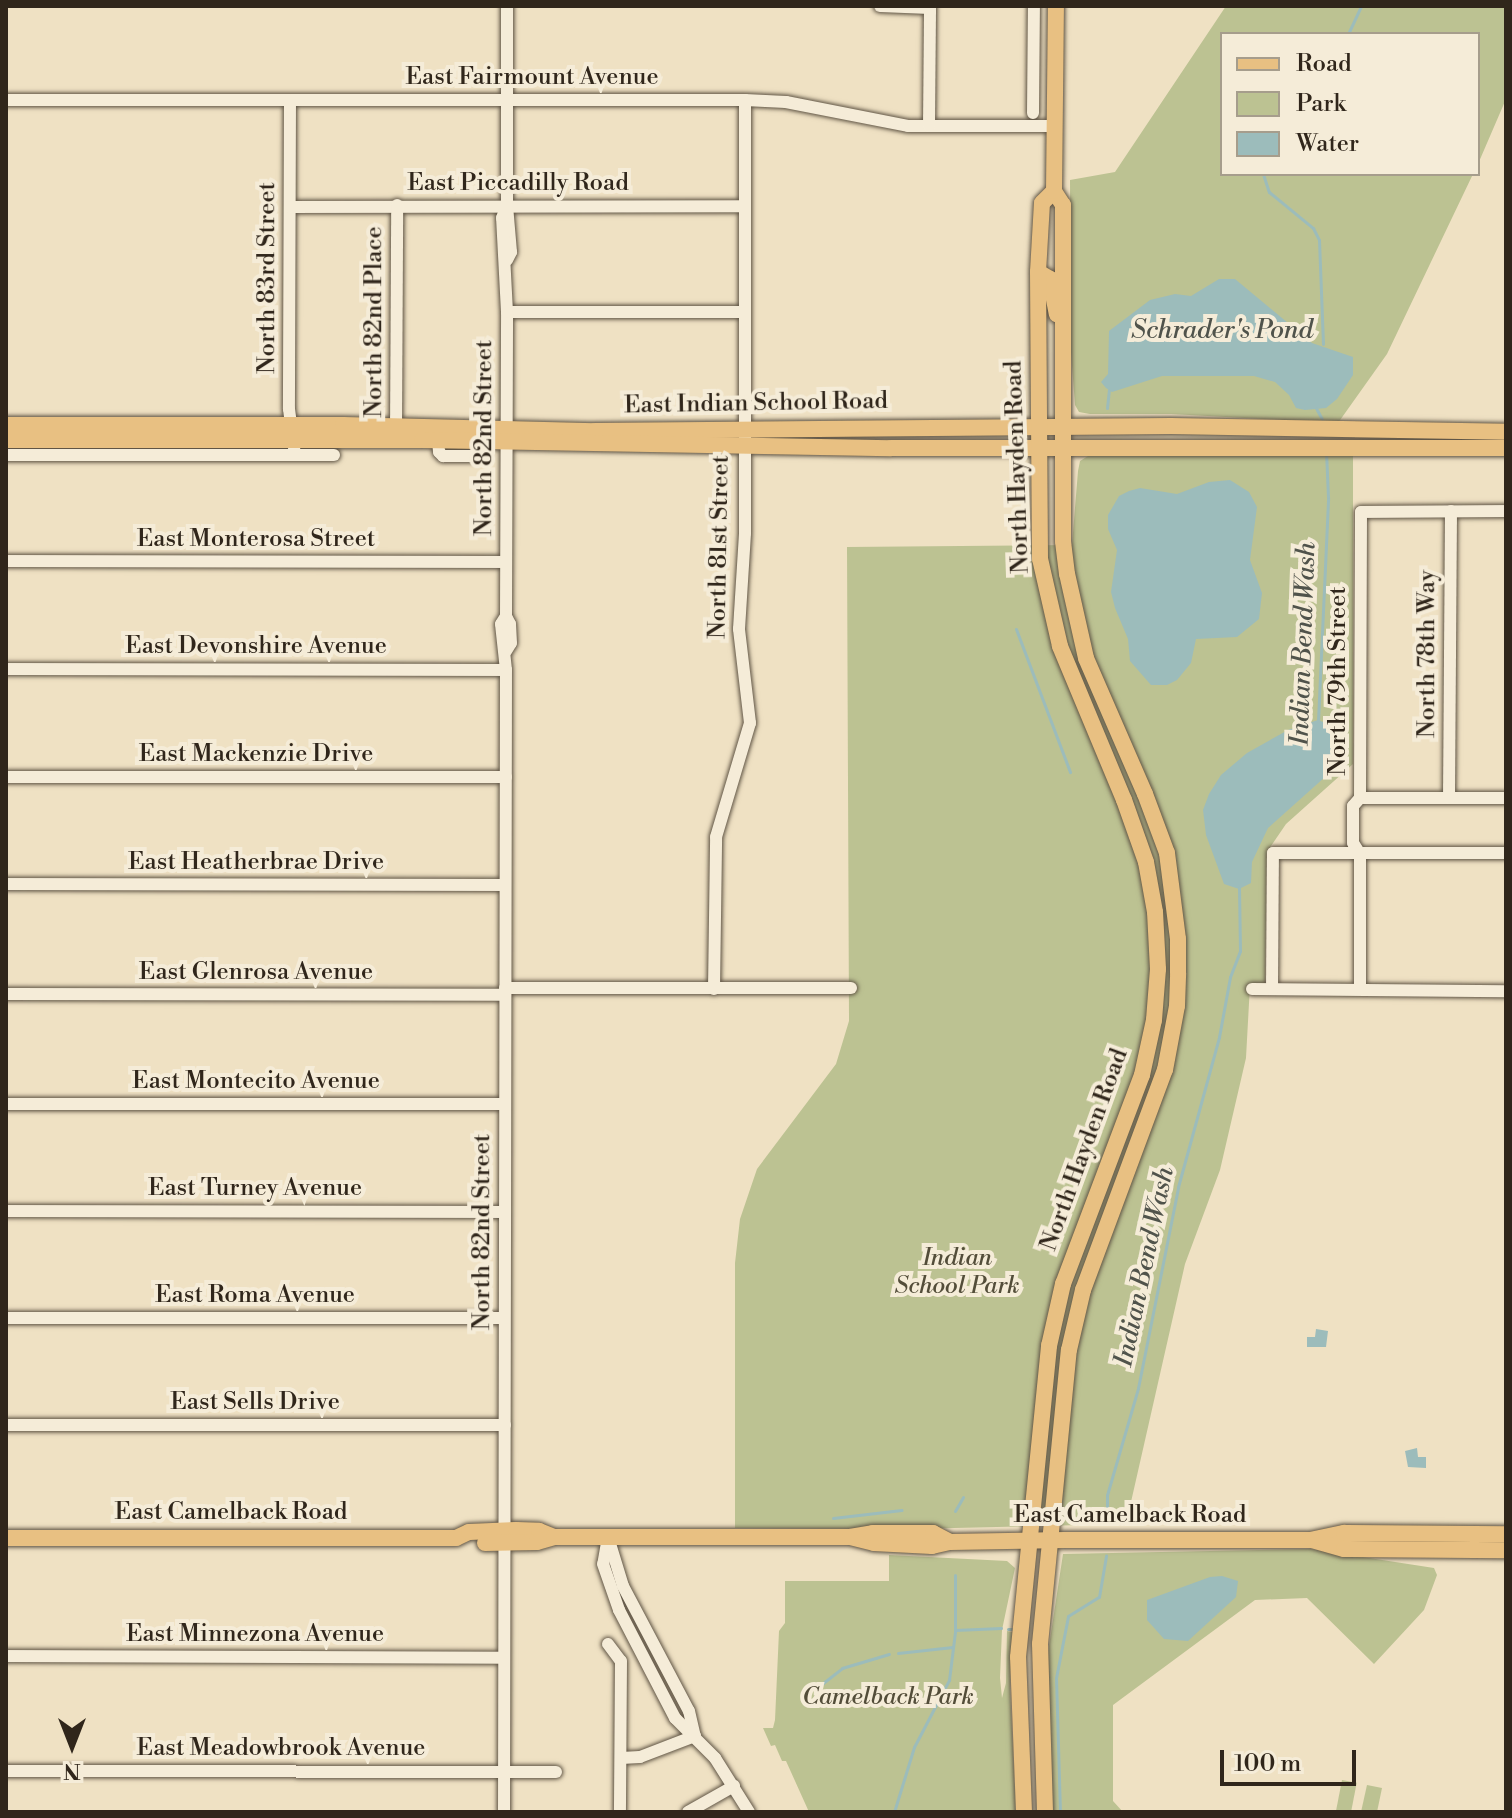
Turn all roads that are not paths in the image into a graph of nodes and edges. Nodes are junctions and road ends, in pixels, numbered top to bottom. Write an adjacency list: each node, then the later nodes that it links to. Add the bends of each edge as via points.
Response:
1 (507, 6): 10 (street, North 82nd Street)
2 (880, 6): 5 (street)
3 (1034, 6): 6 (street)
4 (1056, 6): 7 (main road, North Hayden Road)
5 (930, 7): 13 (street)
6 (1033, 96): 7 (street); 12 (street)
7 (1055, 96): 14 (main road, North Hayden Road)
8 (6, 100): 9 (street, East Fairmount Avenue)
9 (290, 100): 10 (street, East Fairmount Avenue); 19 (street, North 83rd Street)
10 (507, 100): 11 (street, East Fairmount Avenue); 17 (street, North 82nd Street)
11 (745, 100): 13 (street, East Fairmount Avenue); 18 (street, North 81st Street)
12 (1033, 113)
13 (929, 126): 14 (street, East Fairmount Avenue)
14 (1055, 126): 15 (main road, North Hayden Road)
15 (1054, 191): 20 (main road, North Hayden Road, via 1042,203); 23 (main road, North Hayden Road, via 1063,205)
16 (397, 205): 17 (street, East Piccadilly Road); 19 (street, East Piccadilly Road); 26 (street, North 82nd Place)
17 (507, 205): 18 (street, East Piccadilly Road); 21 (street, North 82nd Street, via 502,218)
18 (745, 206): 22 (street, North 81st Street)
19 (291, 207): 32 (street, North 83rd Street)
20 (1038, 272): 23 (main road, via 1050,279); 24 (main road, North Hayden Road)
21 (507, 312): 22 (street); 28 (street, North 82nd Street)
22 (745, 312): 29 (street, North 81st Street)
23 (1064, 338): 25 (main road, North Hayden Road)
24 (1038, 426): 25 (main road, East Indian School Road); 29 (main road, East Indian School Road); 35 (main road, North Hayden Road)
25 (1064, 426): 30 (main road, East Indian School Road); 36 (main road, North Hayden Road)
26 (396, 432): 28 (main road, East Indian School Road); 32 (main road, East Indian School Road); 33 (main road, East Indian School Road)
27 (1506, 432): 31 (main road, East Indian School Road)
28 (506, 434): 29 (main road, East Indian School Road); 33 (main road, East Indian School Road); 43 (street, North 82nd Street)
29 (744, 437): 35 (main road, East Indian School Road); 56 (street, North 81st Street, via 739,629 750,723 716,837)
30 (1296, 437): 31 (main road, East Indian School Road); 36 (main road, East Indian School Road)
31 (1338, 438): 37 (main road, East Indian School Road)
32 (293, 440): 34 (main road, East Indian School Road); 38 (street, East Indian School Road)
33 (438, 440): 39 (street, via 443,456)
34 (8, 443)
35 (1039, 447): 36 (main road, East Indian School Road); 77 (main road, North Hayden Road, via 1040,559 1052,620 1143,853 1153,896 1158,969 1142,1075 1059,1298)
36 (1064, 448): 75 (main road, North Hayden Road, via 1063,541 1076,625 1167,853 1178,973 1165,1070 1076,1313)
37 (1506, 448)
38 (334, 455)
39 (485, 456)
40 (1451, 511): 41 (street); 48 (street, North 79th Street, via 1361,512); 49 (street, North 78th Way)
41 (1506, 511)
42 (6, 561): 43 (street, East Monterosa Street)
43 (506, 562): 45 (street, North 82nd Street, via 511,643)
44 (6, 669): 45 (street, East Devonshire Avenue)
45 (506, 670): 47 (street, North 82nd Street)
46 (6, 777): 47 (street, East Mackenzie Drive)
47 (506, 777): 54 (street, North 82nd Street)
48 (1360, 798): 49 (street); 52 (street, North 79th Street, via 1353,806 1353,843)
49 (1449, 798): 50 (street)
50 (1506, 798)
51 (1506, 853): 52 (street)
52 (1360, 854): 58 (street, via 1273,853); 59 (street, North 79th Street)
53 (6, 884): 54 (street, East Heatherbrae Drive)
54 (505, 885): 61 (street, North 82nd Street)
55 (851, 988): 56 (street, East Glenrosa Avenue)
56 (714, 989): 61 (street, East Glenrosa Avenue)
57 (1252, 989): 58 (street)
58 (1272, 989): 59 (street)
59 (1360, 989): 60 (street)
60 (1506, 991)
61 (505, 992): 62 (street, East Glenrosa Avenue); 64 (street, North 82nd Street)
62 (6, 994)
63 (6, 1104): 64 (street, East Montecito Avenue)
64 (505, 1104): 66 (street, North 82nd Street)
65 (6, 1211): 66 (street, East Turney Avenue)
66 (505, 1212): 68 (street, North 82nd Street)
67 (6, 1318): 68 (street, East Roma Avenue)
68 (504, 1318): 70 (street, North 82nd Street)
69 (6, 1425): 70 (street, East Sells Drive)
70 (505, 1425): 72 (street, North 82nd Street)
71 (1506, 1534): 76 (main road, East Camelback Road, via 1344,1533)
72 (504, 1537): 73 (main road, East Camelback Road, via 539,1531 554,1537); 74 (main road, East Camelback Road, via 469,1532 456,1538); 81 (street, North 82nd Street)
73 (608, 1537): 77 (main road, East Camelback Road, via 933,1533 950,1542); 82 (street, via 623,1586 689,1711)
74 (6, 1538)
75 (1050, 1540): 76 (main road, East Camelback Road); 77 (main road, East Camelback Road); 93 (main road, North Hayden Road, via 1039,1674)
76 (1310, 1540): 78 (main road, East Camelback Road, via 1344,1549)
77 (1027, 1541): 92 (main road, North Hayden Road, via 1017,1683)
78 (1506, 1550)
79 (608, 1644): 83 (street, via 621,1661)
80 (6, 1656): 81 (street, East Minnezona Avenue)
81 (504, 1658): 85 (street, North 82nd Street)
82 (695, 1736): 83 (street, via 640,1757); 87 (street)
83 (621, 1758): 89 (street)
84 (6, 1771): 85 (street, East Meadowbrook Avenue)
85 (504, 1772): 86 (street, East Meadowbrook Avenue); 88 (street, North 82nd Street)
86 (556, 1772)
87 (734, 1786): 90 (street); 91 (street)
88 (504, 1812)
89 (620, 1812)
90 (688, 1812)
91 (749, 1812)
92 (1024, 1812)
93 (1045, 1812)

